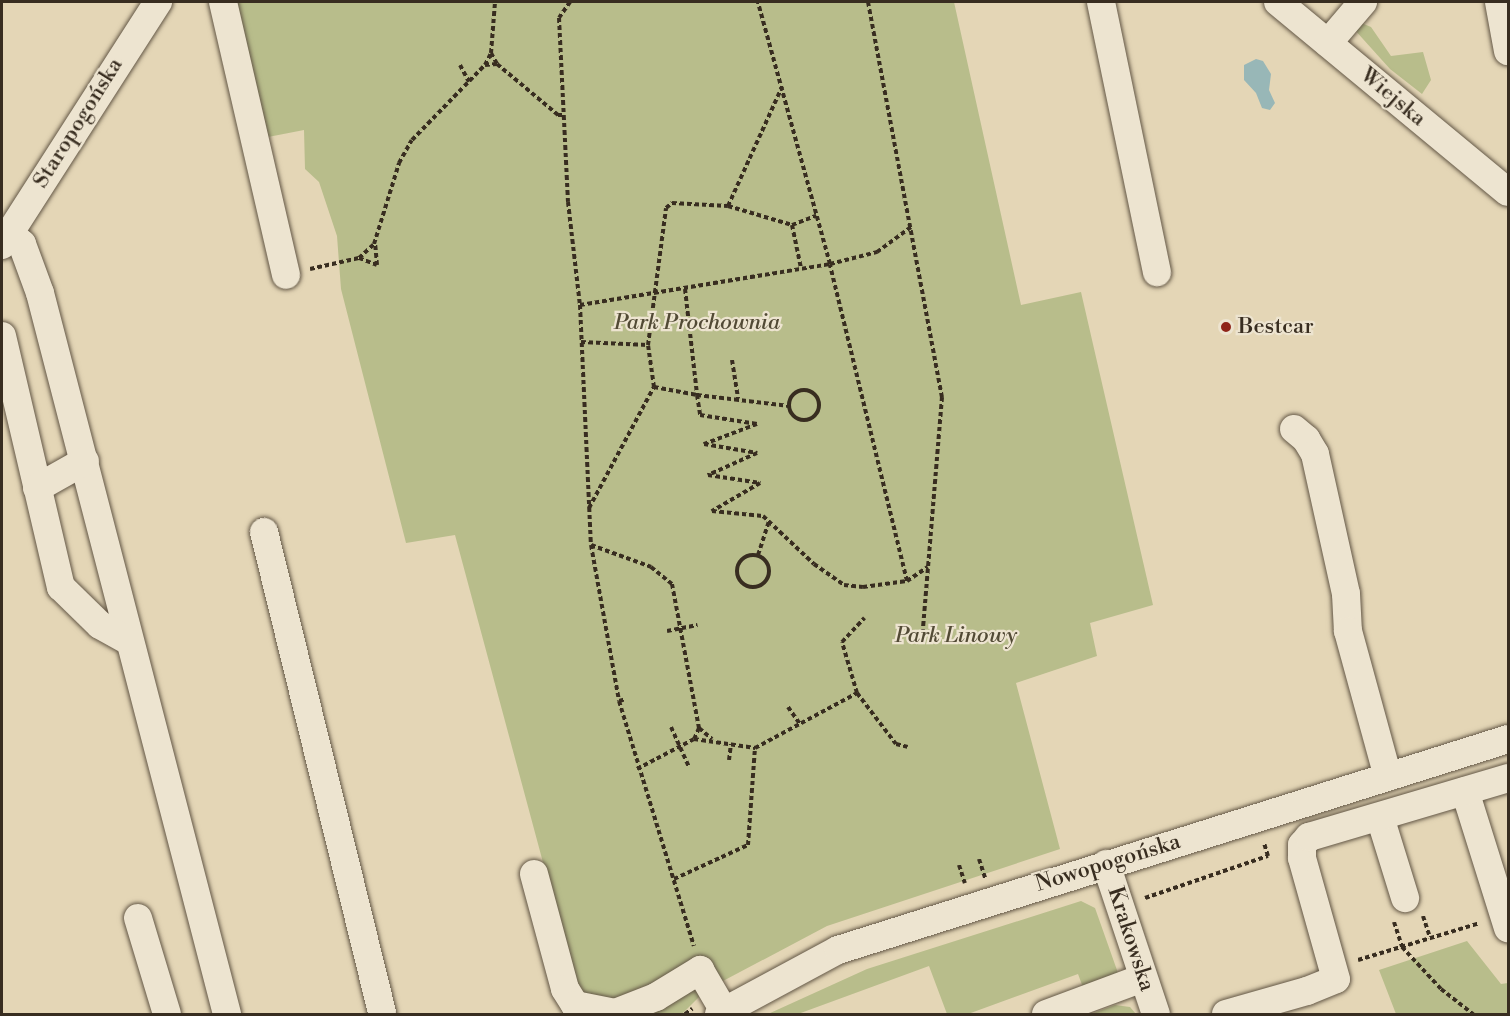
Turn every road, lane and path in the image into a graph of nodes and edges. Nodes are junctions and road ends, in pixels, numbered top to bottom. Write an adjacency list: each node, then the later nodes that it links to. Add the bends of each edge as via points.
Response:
1 (223, 2): 31 (street)
2 (495, 2): 13 (path)
3 (570, 2): 19 (path, via 559,18)
4 (758, 2): 18 (path)
5 (868, 2): 24 (path)
6 (1101, 2): 30 (street)
7 (1278, 2): 11 (street, Wiejska)
8 (1363, 2): 11 (street)
9 (1499, 2): 12 (street)
10 (152, 4): 25 (street, Staropogońska)
11 (1328, 43): 20 (street, Wiejska)
12 (1509, 51)
13 (491, 53): 14 (path); 16 (path)
14 (497, 64): 16 (path); 19 (path, via 558,114)
15 (460, 65): 17 (path)
16 (485, 65): 17 (path)
17 (469, 82): 26 (path, via 412,141 399,164)
18 (782, 87): 21 (path); 22 (path)
19 (565, 115): 34 (path, via 568,202)
20 (1509, 192)
21 (728, 206): 23 (path); 33 (path, via 669,204)
22 (816, 216): 23 (path); 28 (path)
23 (792, 225): 29 (path)
24 (911, 227): 28 (path, via 876,252); 51 (path, via 942,397)
25 (5, 239): 44 (street, via 22,244 40,293)
26 (375, 244): 27 (path); 27 (path, via 377,265)
27 (359, 258): 31 (path)
28 (830, 264): 29 (path); 52 (path)
29 (801, 268): 32 (path)
30 (1157, 272)
31 (286, 275)
32 (685, 289): 33 (path); 40 (path)
33 (657, 293): 34 (path); 37 (path)
34 (580, 305): 36 (path)
35 (2, 336): 45 (street)
36 (581, 342): 37 (path); 46 (path)
37 (648, 345): 39 (path)
38 (732, 360): 41 (path)
39 (654, 387): 40 (path); 46 (path)
40 (697, 395): 41 (path); 47 (path, via 700,415 757,424 704,444 757,453 708,475 760,483 712,512 763,516)
41 (738, 399): 42 (path)
42 (789, 406): 42 (path, via 794,417 803,420 812,418 819,406 816,396 802,390 793,395)
43 (1293, 429): 76 (street, via 1306,439 1315,454 1346,594 1348,631)
44 (85, 460): 45 (street); 58 (street)
45 (37, 488): 58 (street, via 61,587 100,625)
46 (588, 509): 49 (path)
47 (769, 521): 50 (path); 52 (path, via 814,564 844,585 863,587)
48 (264, 532): 99 (street)
49 (591, 545): 55 (path, via 651,567 667,578 672,584); 61 (path)
50 (758, 555): 50 (path, via 747,556 738,566 740,579 748,586 762,585 769,574 766,561)
51 (928, 567): 52 (path); 57 (path)
52 (907, 581)
53 (864, 618): 59 (path, via 842,642)
54 (697, 625): 55 (path)
55 (680, 628): 56 (path); 65 (path)
56 (667, 631)
57 (922, 638)
58 (129, 641): 98 (street)
59 (857, 693): 63 (path); 72 (path, via 896,744)
60 (626, 699): 61 (path)
61 (619, 701): 75 (path)
62 (788, 706): 63 (path)
63 (800, 724): 71 (path)
64 (671, 727): 70 (path)
65 (699, 728): 66 (path); 67 (path)
66 (694, 739): 67 (path); 70 (path)
67 (712, 739): 69 (path)
68 (1509, 739): 76 (street, Nowopogońska)
69 (731, 744): 71 (path); 73 (path)
70 (681, 746): 74 (path); 75 (path)
71 (755, 747): 85 (path, via 748,845)
72 (908, 747)
73 (729, 760)
74 (689, 767)
75 (637, 769): 85 (path)
76 (1388, 777): 82 (street, Nowopogońska)
77 (1509, 778): 78 (street)
78 (1465, 791): 79 (street); 91 (street)
79 (1380, 817): 88 (street); 93 (street, via 1310,837 1302,845 1302,858)
80 (1262, 835): 89 (path, via 1268,856)
81 (979, 859): 86 (path)
82 (1106, 864): 95 (street, Krakowska); 96 (street, Nowopogońska, via 838,950)
83 (959, 865): 87 (path)
84 (534, 874): 94 (street, via 565,990 575,1005 615,1013 656,997)
85 (674, 879): 94 (path)
86 (986, 879)
87 (966, 886)
88 (1405, 898)
89 (1138, 900)
90 (138, 918): 97 (street)
91 (1506, 922): 92 (path)
92 (1402, 947): 93 (path); 103 (path, via 1441,989)
93 (1335, 969): 102 (street, via 1336,979 1307,991)
94 (700, 970): 96 (street)
95 (1143, 978): 100 (street); 101 (street, Krakowska)
96 (721, 1012)
97 (167, 1014)
98 (227, 1014)
99 (382, 1014)
100 (1046, 1014)
101 (1156, 1014)
102 (1226, 1014)
103 (1473, 1014)

